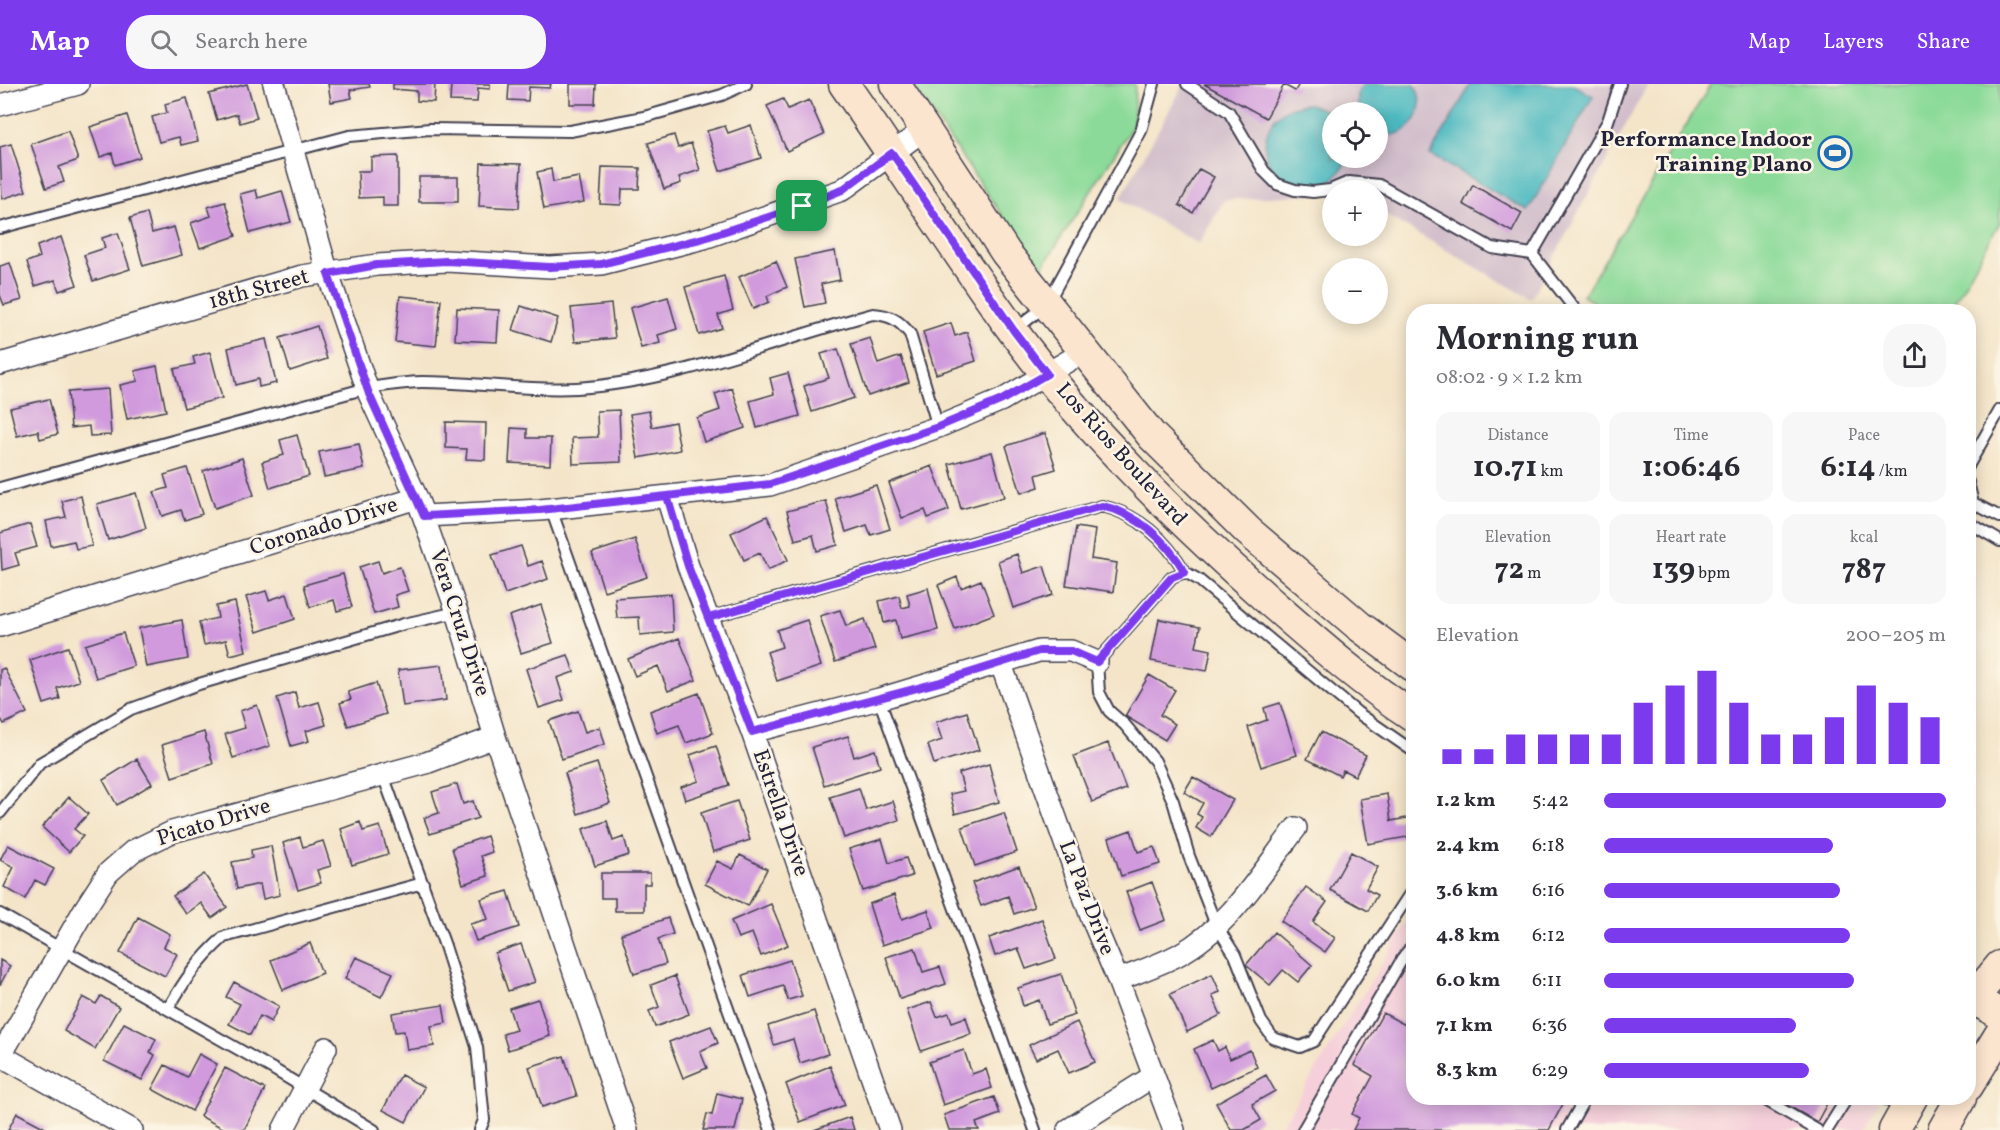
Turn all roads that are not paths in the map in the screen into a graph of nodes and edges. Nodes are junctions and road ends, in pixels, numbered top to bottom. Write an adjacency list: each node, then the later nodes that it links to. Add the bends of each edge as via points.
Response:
1 (78, 84): 9 (street)
2 (274, 84): 11 (street, Vera Cruz Drive)
3 (746, 84): 11 (lane, via 722,95 644,117 570,131 430,129 349,136)
4 (844, 84): 12 (main road, Los Rios Boulevard)
5 (895, 84): 10 (main road, Los Rios Boulevard)
6 (1154, 84): 16 (lane, via 1141,131)
7 (1187, 84): 14 (lane, via 1230,112 1264,171 1277,184 1313,192 1349,182 1379,185 1492,248)
8 (1620, 84): 14 (lane, via 1608,121)
9 (0, 105)
10 (925, 129): 12 (street, 18th Street); 16 (main road, Los Rios Boulevard, via 1006,253)
11 (293, 149): 13 (lane); 15 (street, Vera Cruz Drive)
12 (892, 153): 15 (street, 18th Street, via 842,190 802,206 704,238 601,264 550,267 446,261 377,265); 18 (main road, Los Rios Boulevard)
13 (0, 228)
14 (1532, 254): 17 (lane)
15 (328, 274): 20 (street, 18th Street, via 302,276); 22 (street, Vera Cruz Drive)
16 (1047, 304): 18 (lane); 19 (main road, Los Rios Boulevard)
17 (1571, 304)
18 (1014, 331): 21 (main road, Los Rios Boulevard)
19 (1084, 351): 21 (street, Coronado Drive); 38 (main road, Los Rios Boulevard, via 1152,436 1248,531)
20 (0, 364)
21 (1047, 374): 24 (street, Coronado Drive, via 1002,400); 42 (main road, Los Rios Boulevard, via 1193,533 1359,678)
22 (367, 388): 24 (lane, via 420,382 576,388 635,381 860,317 886,315 900,322 910,334); 26 (lane); 28 (street, Vera Cruz Drive)
23 (2000, 410): 25 (lane)
24 (938, 427): 27 (street, Coronado Drive, via 770,484)
25 (1976, 452)
26 (0, 488)
27 (667, 496): 30 (street, Coronado Drive); 36 (street, Estrella Drive)
28 (417, 498): 30 (street, Coronado Drive, via 424,516); 35 (street, Vera Cruz Drive); 37 (street, Coronado Drive)
29 (1976, 504): 31 (lane)
30 (551, 509): 76 (lane)
31 (2000, 517)
32 (1976, 527): 33 (lane)
33 (2000, 541)
34 (1185, 572): 36 (lane, via 1175,555 1144,525 1123,510 1102,506); 39 (lane, via 1172,577); 45 (lane, via 1358,713)
35 (457, 612): 44 (street, Vera Cruz Drive); 47 (lane, via 199,684 131,709 39,763)
36 (708, 618): 43 (street, Estrella Drive)
37 (0, 626)
38 (1406, 661)
39 (1097, 662): 40 (street, via 1071,651 1039,651); 52 (lane, via 1099,692 1109,711 1155,761)
40 (1001, 664): 41 (street); 56 (street, La Paz Drive, via 1092,919)
41 (879, 699): 43 (street); 78 (lane)
42 (1406, 711)
43 (752, 732): 77 (street, Estrella Drive)
44 (495, 737): 46 (street, Picato Drive); 75 (street, Vera Cruz Drive)
45 (1406, 746)
46 (383, 775): 49 (lane); 53 (street, Picato Drive, via 172,832 133,851 108,873)
47 (0, 813)
48 (1296, 828): 52 (street, via 1235,908)
49 (423, 883): 59 (lane, via 224,937 190,972); 74 (lane, via 477,1047 484,1119)
50 (1406, 900): 52 (lane, via 1314,1041 1300,1047 1280,1042 1267,1029 1235,956)
51 (0, 914): 53 (lane)
52 (1216, 925): 56 (street, via 1178,955)
53 (62, 949): 59 (lane); 63 (street, Picato Drive)
54 (1406, 954): 81 (lane)
55 (2000, 966): 57 (main road)
56 (1118, 980): 65 (street, La Paz Drive)
57 (1976, 992)
58 (1976, 1003): 60 (main road)
59 (168, 1009): 66 (lane)
60 (2000, 1014)
61 (326, 1048): 66 (street)
62 (1988, 1049): 64 (main road)
63 (1, 1055): 71 (street)
64 (1976, 1071)
65 (1152, 1077): 79 (street); 80 (street, La Paz Drive)
66 (304, 1089): 72 (street); 73 (lane)
67 (1581, 1105): 82 (lane)
68 (1775, 1105): 83 (lane)
69 (1842, 1105): 84 (lane)
70 (1957, 1105): 85 (main road)
71 (132, 1130)
72 (283, 1130)
73 (374, 1130)
74 (480, 1130)
75 (627, 1130)
76 (771, 1130)
77 (891, 1130)
78 (1035, 1130)
79 (1068, 1130)
80 (1174, 1130)
81 (1303, 1130)
82 (1568, 1130)
83 (1817, 1130)
84 (1827, 1130)
85 (1943, 1130)

